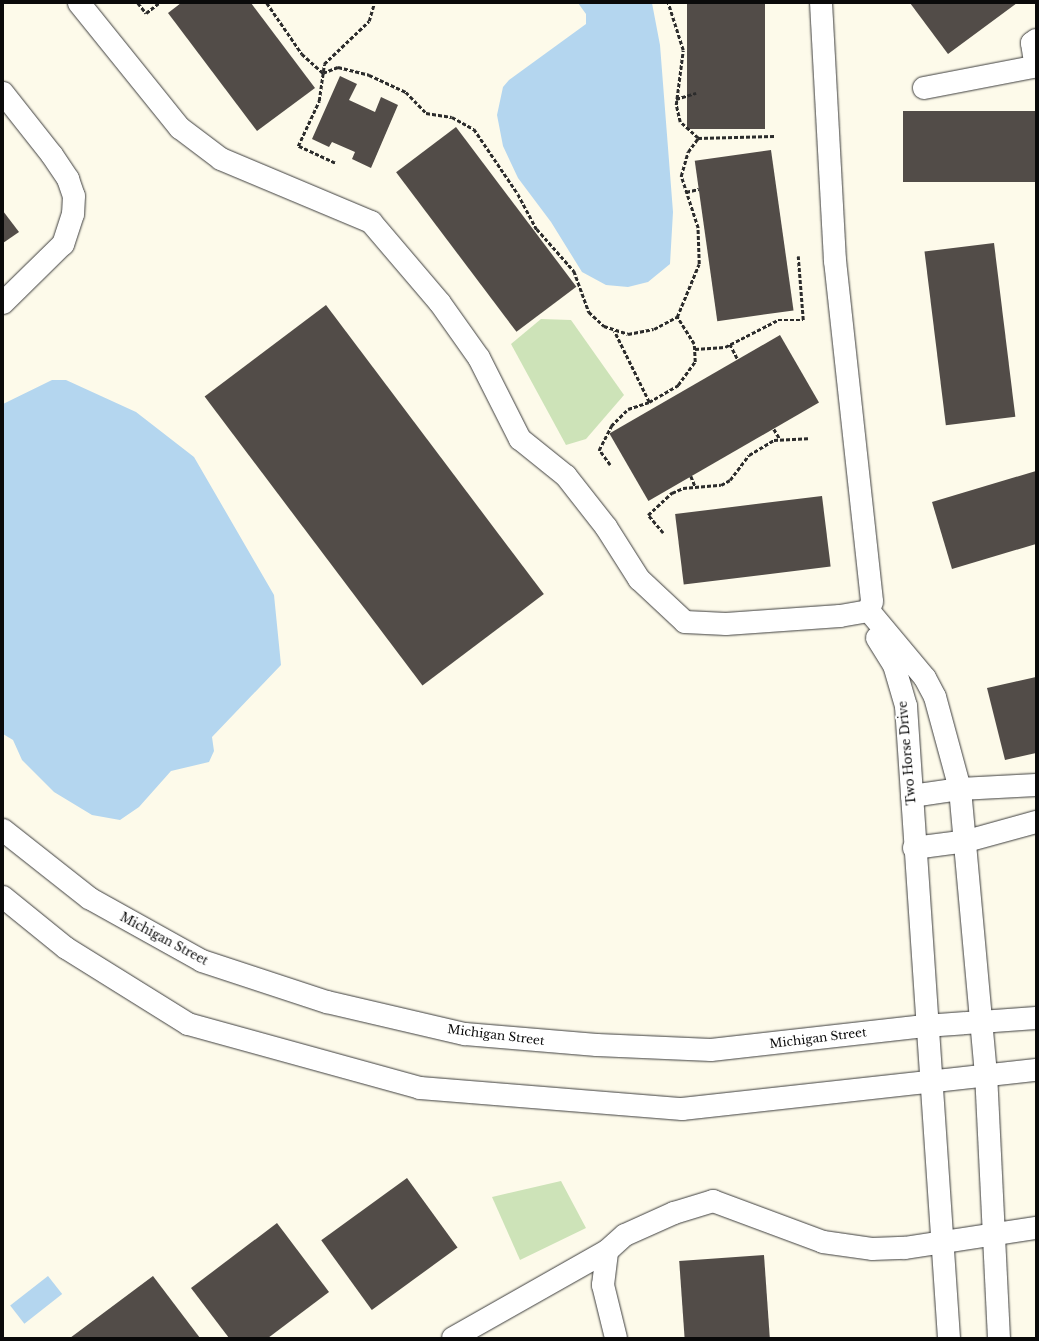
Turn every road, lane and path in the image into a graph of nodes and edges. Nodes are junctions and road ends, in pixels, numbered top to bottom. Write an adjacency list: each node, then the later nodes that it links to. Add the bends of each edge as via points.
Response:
1 (80, 3): 35 (street, via 186,132 221,159 371,222 440,303 479,358 520,439 566,476 606,527 639,579 685,622 726,624 840,616)
2 (138, 3): 3 (path, via 146,13)
3 (159, 3)
4 (267, 3): 10 (path, via 297,48)
5 (374, 3): 10 (path, via 369,21 332,54 324,64)
6 (668, 3): 14 (path, via 683,50)
7 (821, 3): 35 (street, via 831,137 835,261 872,601)
8 (1036, 40): 9 (street, via 1032,43)
9 (1035, 67): 11 (street)
10 (323, 73): 17 (path, via 318,101 298,146); 23 (path, via 338,67 369,75 406,92 426,113 452,117 474,129 518,194 537,229 574,271 589,312)
11 (924, 88)
12 (3, 92): 21 (street, via 52,155 68,179 74,196 73,214 63,244)
13 (696, 94): 14 (path)
14 (676, 99): 16 (path, via 680,122)
15 (775, 136): 16 (path)
16 (698, 138): 19 (path, via 684,163 681,176)
17 (335, 163)
18 (699, 189): 19 (path)
19 (686, 192): 22 (path, via 699,234 699,264)
20 (798, 256): 24 (path, via 803,320 778,320)
21 (3, 303)
22 (677, 317): 23 (path, via 640,333); 25 (path)
23 (614, 330): 27 (path)
24 (730, 344): 25 (path); 26 (path)
25 (696, 349): 27 (path, via 695,362 678,385)
26 (738, 360)
27 (649, 402): 31 (path, via 628,408 611,426 599,450)
28 (774, 428): 30 (path)
29 (808, 438): 30 (path)
30 (780, 439): 33 (path, via 749,455 730,480 721,485)
31 (610, 465)
32 (691, 476): 33 (path)
33 (695, 486): 34 (path, via 672,493 648,514)
34 (663, 533)
35 (869, 610): 37 (street, via 928,684); 38 (street, Two Horse Drive, via 876,636 894,664 906,706)
36 (1036, 785): 37 (street)
37 (960, 789): 38 (street); 41 (street)
38 (912, 796): 42 (street, Two Horse Drive)
39 (1036, 822): 41 (street)
40 (3, 830): 46 (street, Michigan Street, via 89,898 202,961 327,1002 465,1034 597,1046 711,1050)
41 (967, 841): 42 (street); 45 (street)
42 (914, 848): 46 (street, Two Horse Drive)
43 (3, 897): 49 (street, via 66,948 188,1024 420,1088 682,1109)
44 (1036, 1018): 45 (street, Michigan Street)
45 (979, 1021): 46 (street, Michigan Street); 48 (street)
46 (925, 1026): 49 (street, Two Horse Drive)
47 (1036, 1070): 48 (street)
48 (986, 1073): 49 (street); 51 (street)
49 (929, 1079): 52 (street, Two Horse Drive)
50 (1036, 1228): 51 (street)
51 (994, 1237): 52 (street); 57 (street)
52 (941, 1243): 53 (street, via 872,1249 823,1242 713,1201 674,1213 625,1235); 56 (street, Two Horse Drive)
53 (607, 1251): 54 (street); 55 (street, via 603,1285)
54 (453, 1338)
55 (616, 1338)
56 (949, 1338)
57 (1000, 1338)

